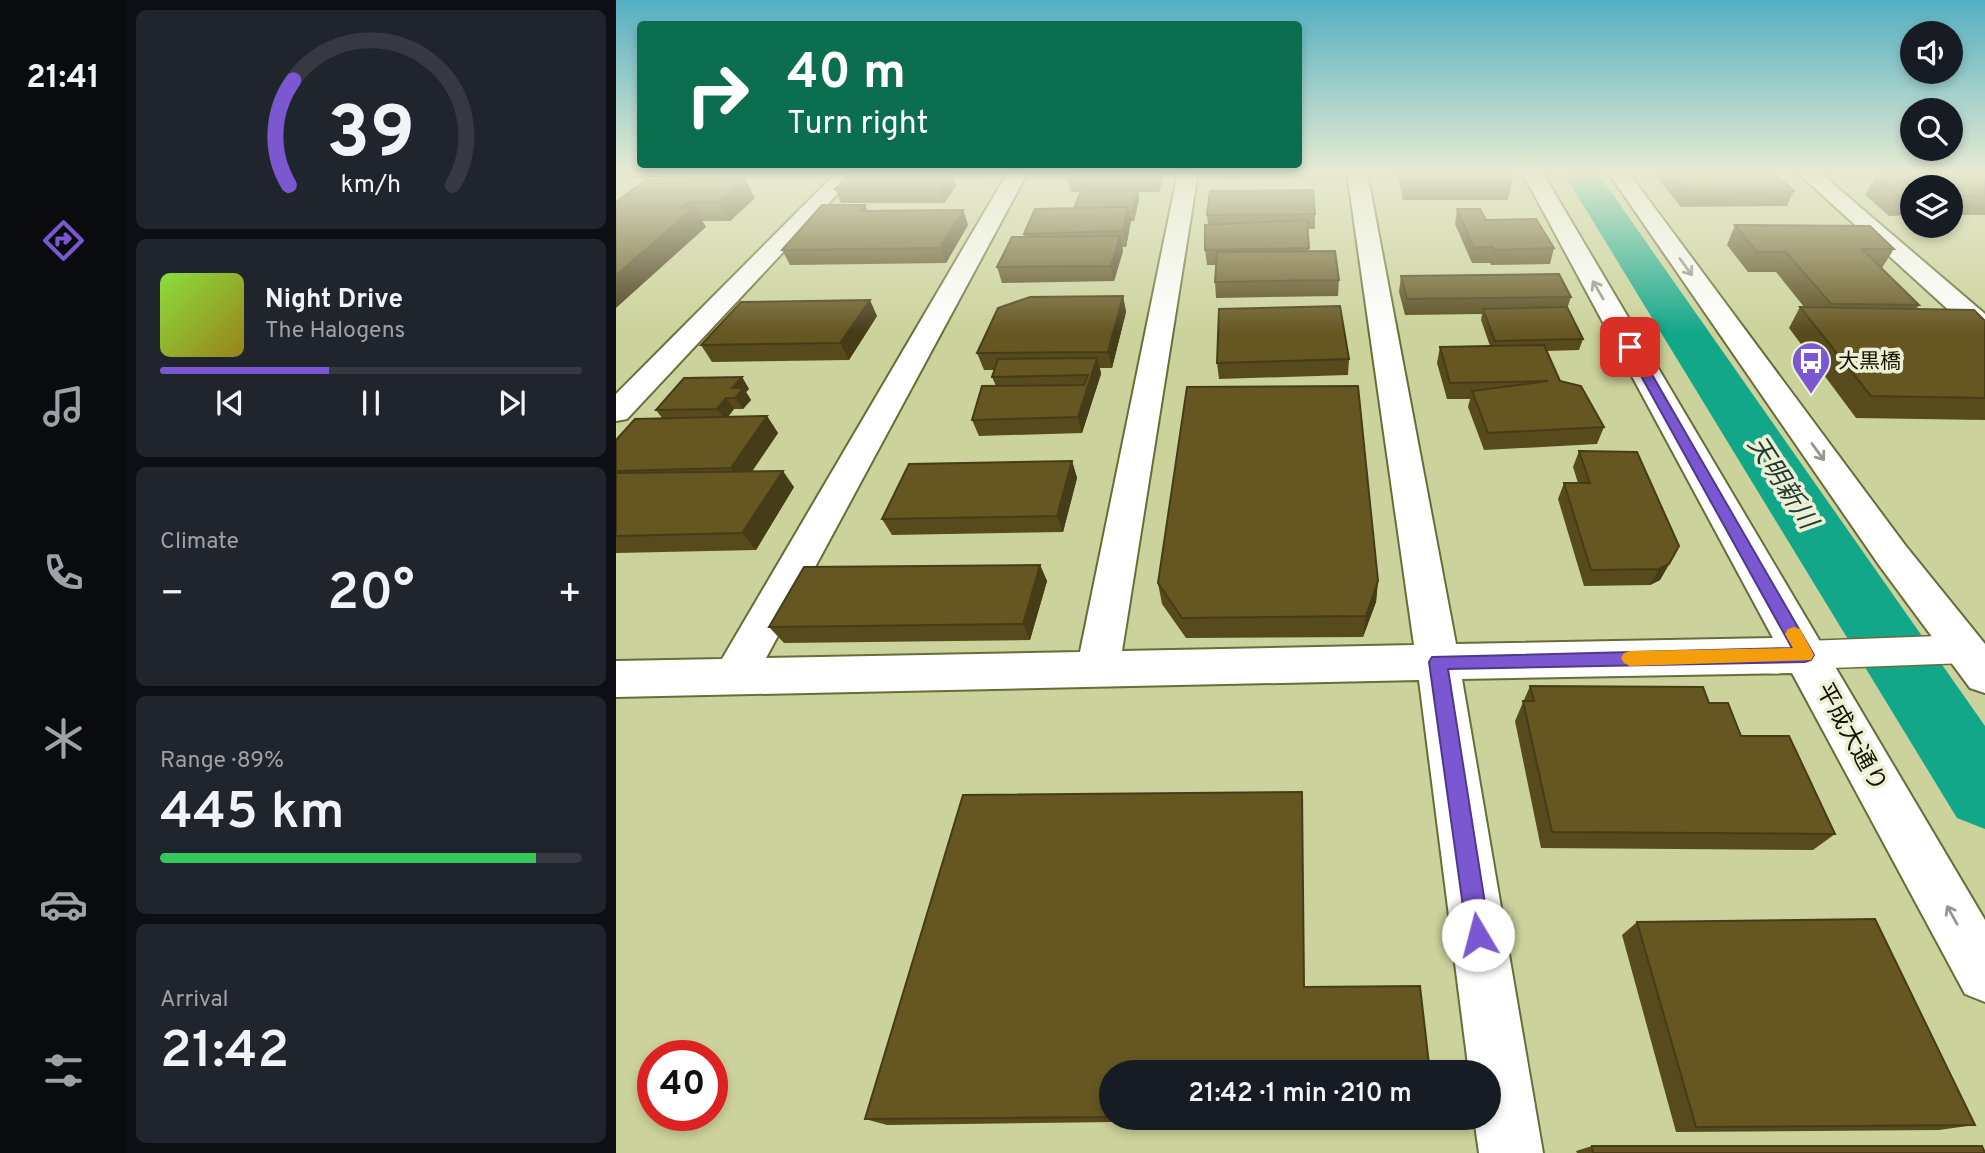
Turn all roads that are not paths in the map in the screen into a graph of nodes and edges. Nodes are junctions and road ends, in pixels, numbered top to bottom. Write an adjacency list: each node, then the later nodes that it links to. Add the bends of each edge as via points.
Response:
1 (796, 226): 9 (street)
2 (988, 226): 14 (street)
3 (1178, 226): 13 (street)
4 (1366, 226): 12 (street)
5 (1564, 226): 10 (street, 平成大通り, one-way to 5)
6 (1656, 226): 11 (street, one-way to 11)
7 (1868, 226): 8 (street)
8 (1985, 328)
9 (616, 412)
10 (1817, 654): 11 (street); 12 (street); 16 (street, 平成大通り, one-way to 10)
11 (1966, 656)
12 (1438, 662): 13 (street); 17 (street)
13 (1098, 670): 14 (street)
14 (733, 678): 15 (street)
15 (616, 679)
16 (1985, 974)
17 (1511, 1153)

